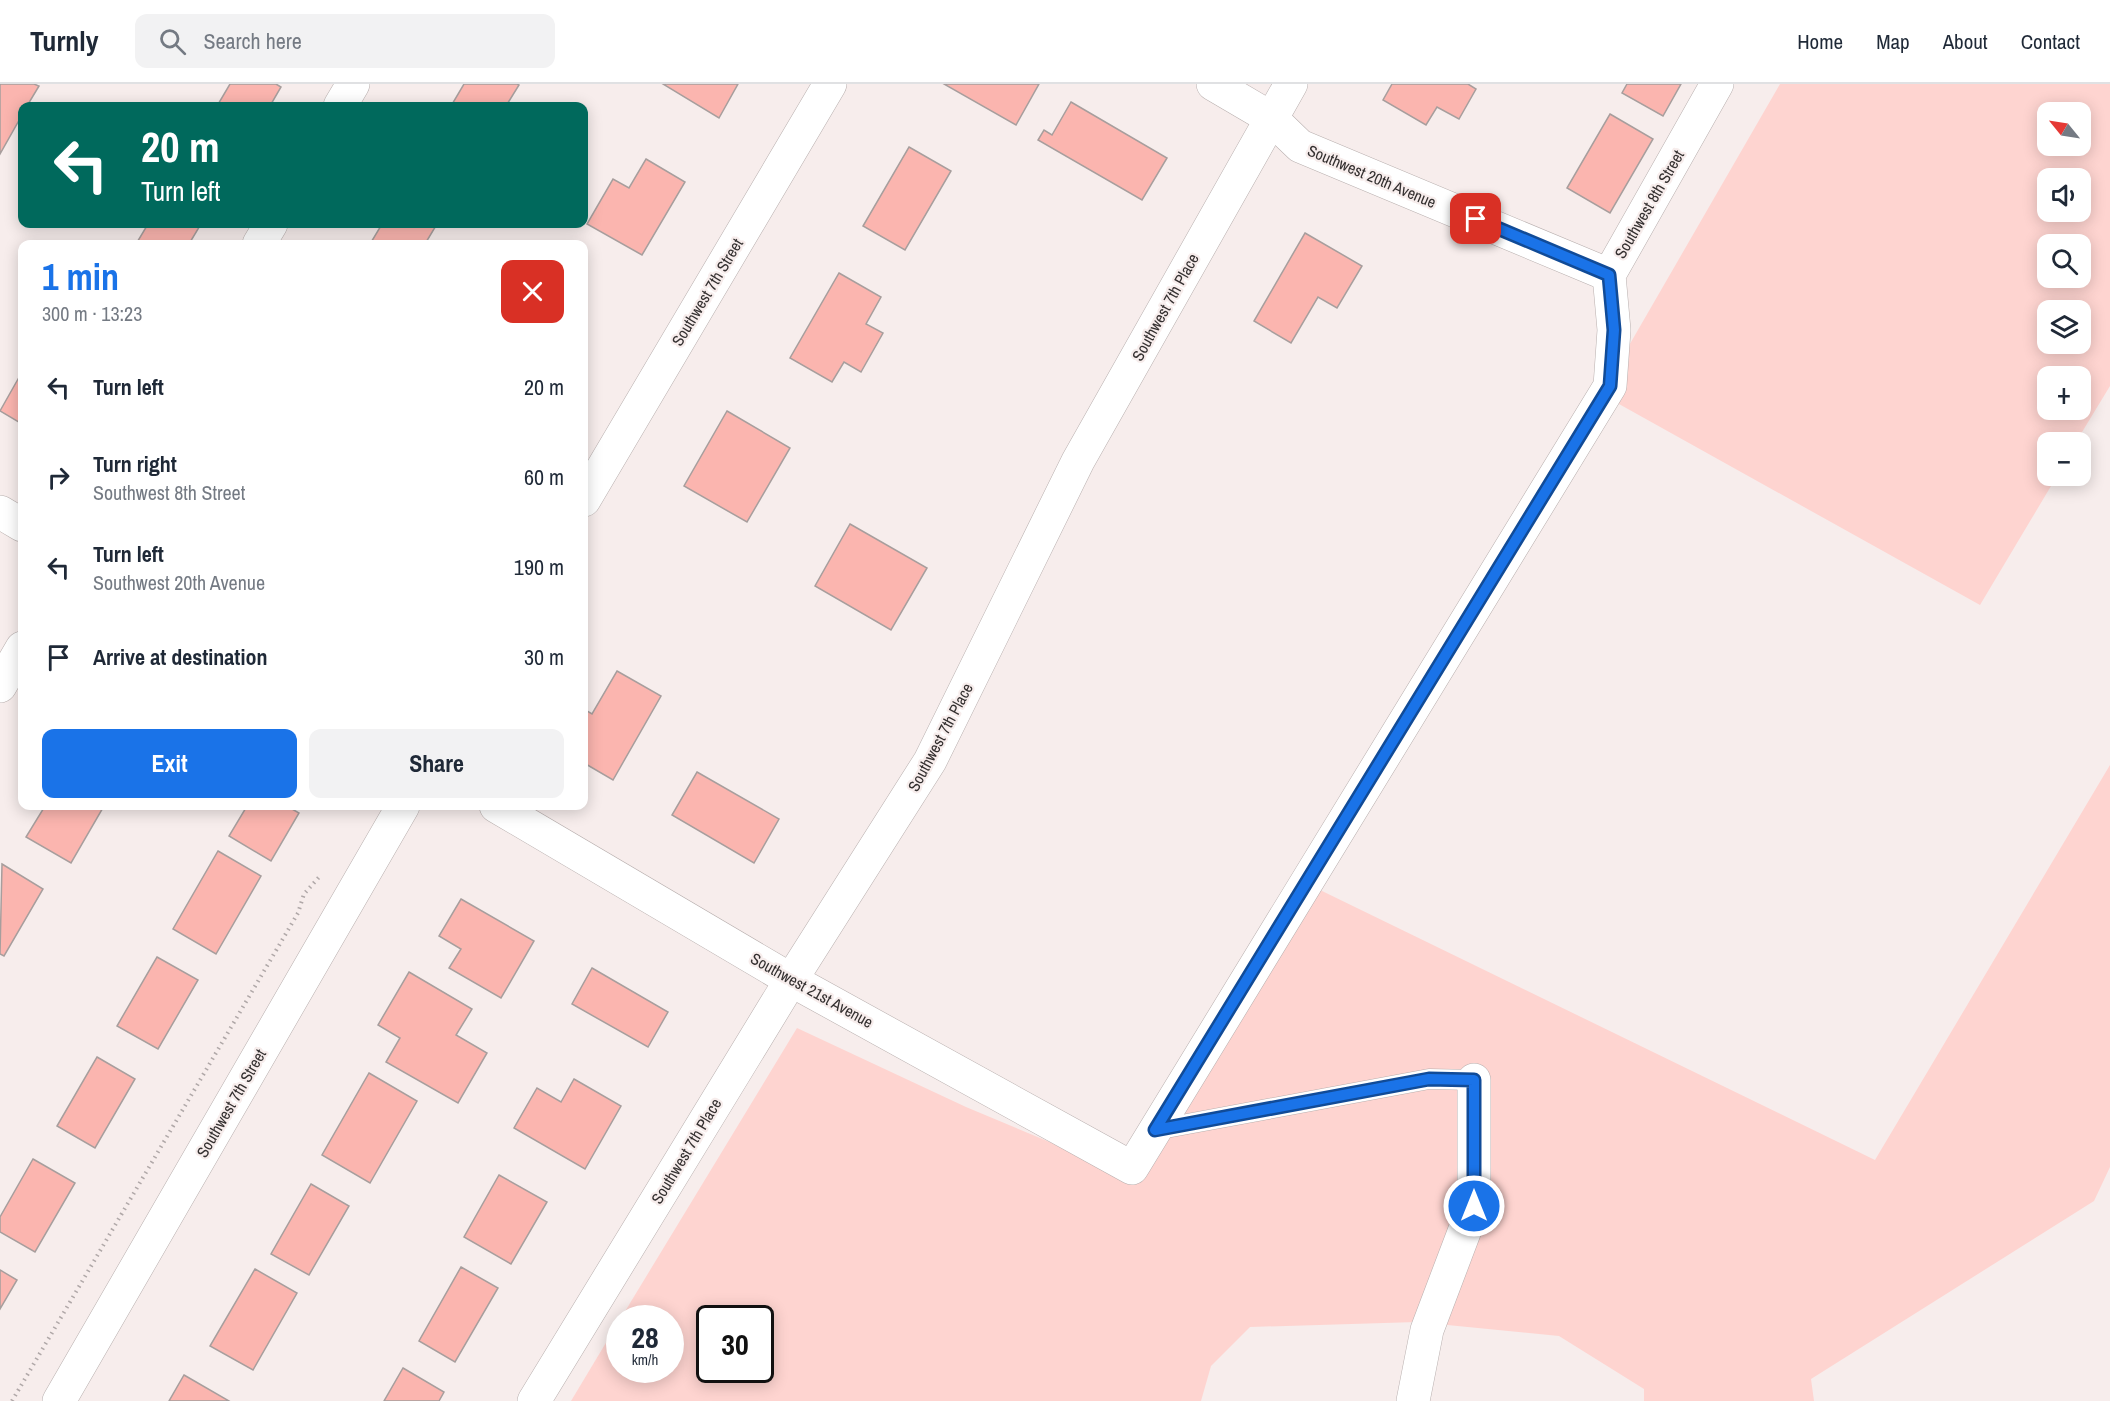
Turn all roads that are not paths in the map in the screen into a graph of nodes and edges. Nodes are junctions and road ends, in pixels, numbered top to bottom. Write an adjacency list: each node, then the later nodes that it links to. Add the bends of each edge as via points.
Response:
1 (353, 84): 6 (street)
2 (830, 84): 9 (street, Southwest 7th Street)
3 (1213, 84): 7 (street, Southwest 20th Avenue)
4 (1292, 84): 7 (street, Southwest 7th Place)
5 (1717, 84): 8 (street, Southwest 8th Street)
6 (342, 102)
7 (1271, 118): 8 (street, Southwest 20th Avenue, via 1300,146); 16 (street, Southwest 7th Place, via 1078,461 930,761)
8 (1609, 275): 18 (street, Southwest 8th Street, via 1614,330 1610,386)
9 (588, 493)
10 (0, 512): 11 (street)
11 (18, 523)
12 (18, 655): 13 (street)
13 (0, 686)
14 (401, 810): 20 (street, Southwest 7th Street)
15 (503, 810): 16 (street, Southwest 21st Avenue)
16 (791, 980): 19 (street, Southwest 21st Avenue); 21 (street, Southwest 7th Place)
17 (1474, 1080): 18 (lane, via 1429,1079); 22 (street, via 1474,1206 1427,1330)
18 (1155, 1130): 19 (street, Southwest 8th Street)
19 (1132, 1168)
20 (59, 1401)
21 (534, 1401)
22 (1413, 1401)

